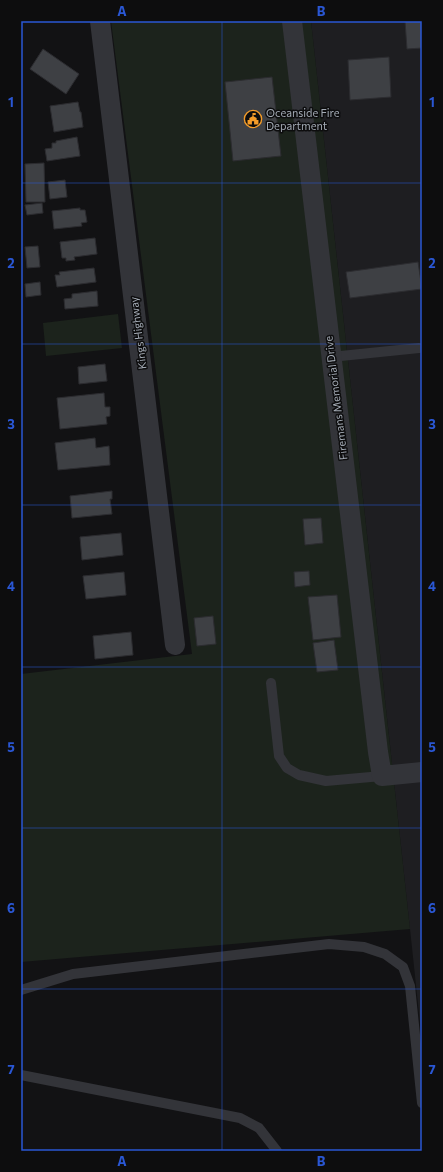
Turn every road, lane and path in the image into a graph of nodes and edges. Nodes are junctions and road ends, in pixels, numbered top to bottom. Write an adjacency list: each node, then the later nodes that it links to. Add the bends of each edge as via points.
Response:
1 (100, 21): 5 (street, Kings Highway)
2 (292, 21): 4 (street, Firemans Memorial Drive)
3 (419, 348): 4 (lane)
4 (331, 357): 8 (street, Firemans Memorial Drive)
5 (175, 645)
6 (271, 683): 8 (lane, via 279,756 287,768 299,775 326,781)
7 (422, 772): 8 (street)
8 (382, 776)
9 (21, 990): 11 (lane, via 73,974 329,944 364,947 385,954 402,967 410,986)
10 (21, 1075): 12 (lane, via 240,1118 259,1128)
11 (422, 1103)
12 (277, 1151)

